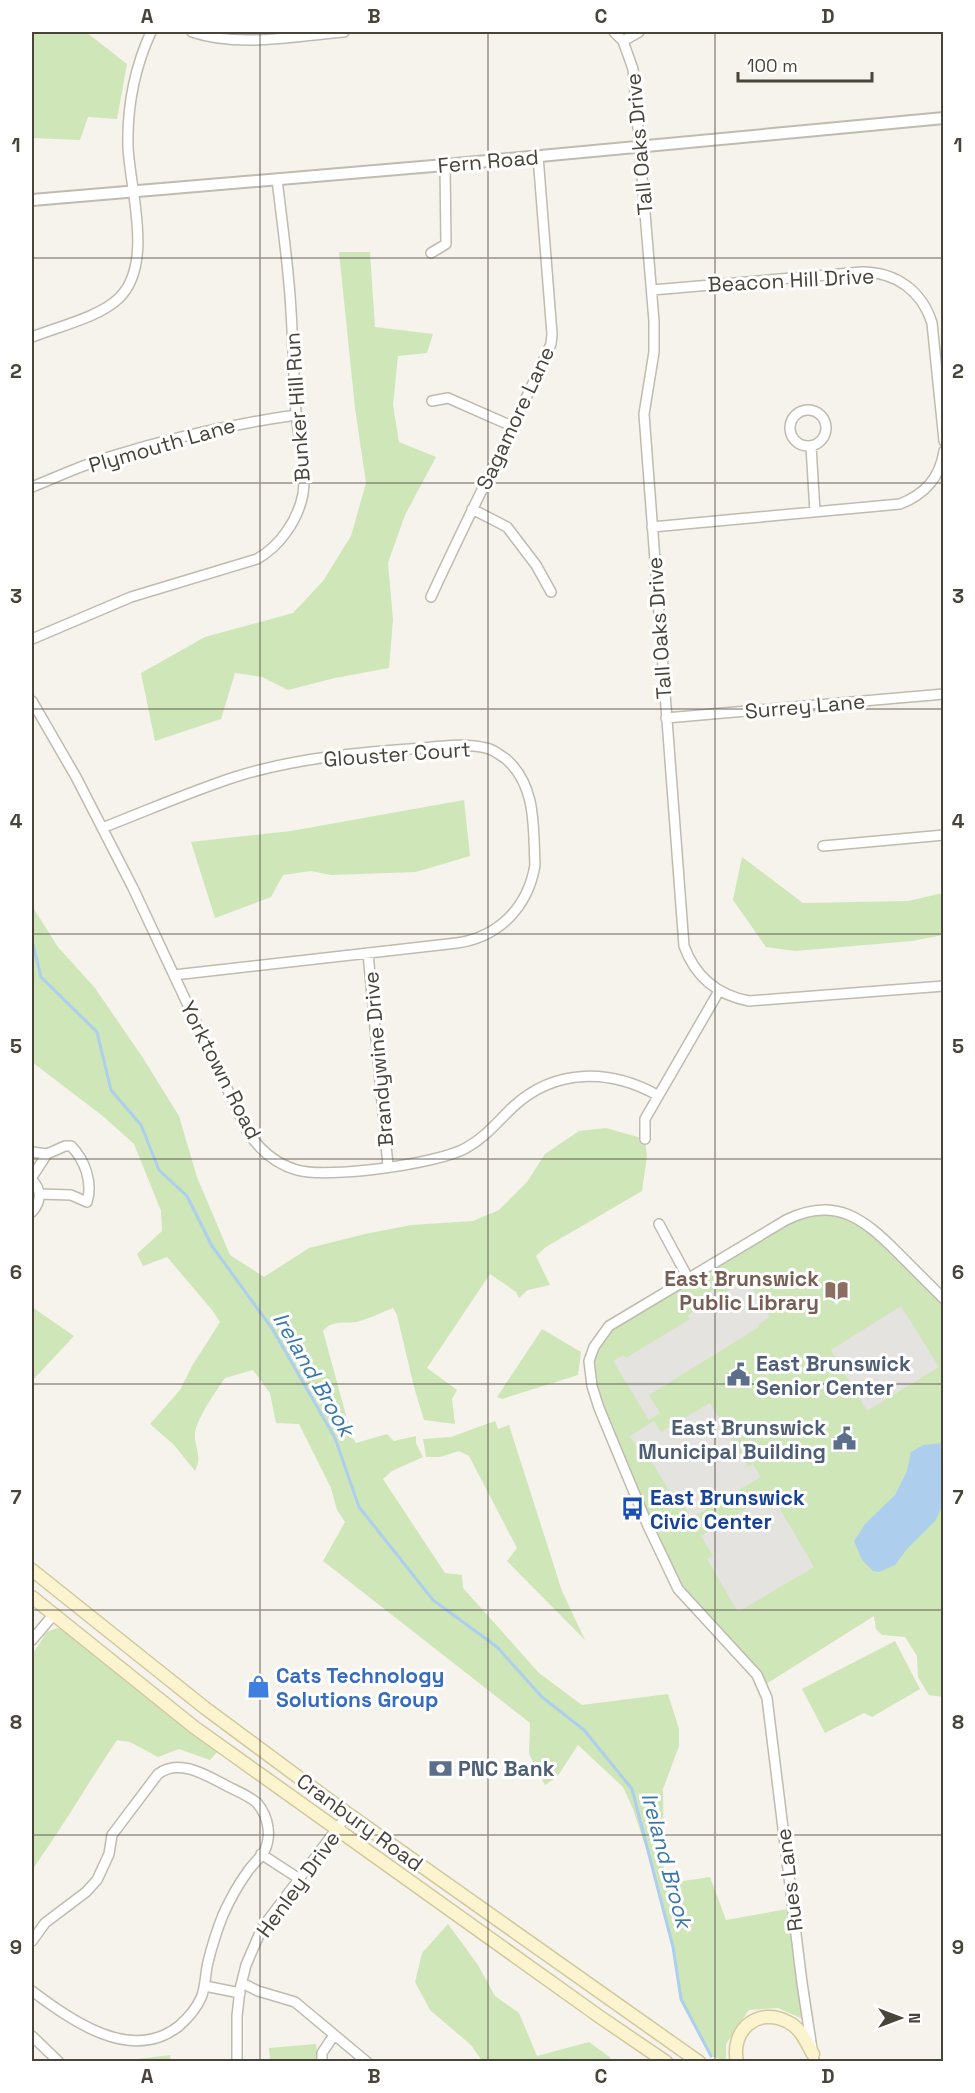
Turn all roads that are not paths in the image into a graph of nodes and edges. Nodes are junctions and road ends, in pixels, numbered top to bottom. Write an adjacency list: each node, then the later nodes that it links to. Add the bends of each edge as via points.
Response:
1 (151, 32): 12 (street, via 138,66 129,120)
2 (192, 32): 3 (street, via 248,40)
3 (344, 32)
4 (614, 32): 6 (street, Tall Oaks Drive)
5 (639, 32): 6 (street)
6 (622, 41): 8 (street, Tall Oaks Drive, via 633,69)
7 (944, 118): 8 (street, Fern Road)
8 (640, 147): 9 (street, Fern Road); 15 (street, Tall Oaks Drive)
9 (538, 156): 10 (street, Fern Road); 19 (street, Sagamore Lane, via 551,344)
10 (445, 165): 11 (street, Fern Road); 14 (street, via 446,244)
11 (277, 179): 12 (street, Fern Road); 18 (street, Bunker Hill Run, via 289,285)
12 (134, 191): 13 (street, Fern Road); 16 (street, via 137,255 126,290 100,311)
13 (32, 200)
14 (431, 253)
15 (652, 290): 20 (street, Beacon Hill Drive, via 862,272 897,280 919,298 932,323); 26 (street, Tall Oaks Drive, via 654,352 644,414)
16 (32, 337)
17 (432, 401): 19 (street, via 448,398)
18 (296, 415): 23 (street, Plymouth Lane, via 189,435 107,458); 29 (street, Bunker Hill Run, via 303,460 302,496 292,523 268,553 130,597)
19 (514, 427): 24 (street, Sagamore Lane)
20 (944, 441)
21 (811, 446): 21 (street, via 824,437 825,421 817,412 801,411 792,419 790,430 799,444); 25 (street)
22 (944, 451): 25 (street, via 935,479 912,500 894,506)
23 (32, 487)
24 (472, 509): 27 (street, via 507,527); 28 (street, Sagamore Lane)
25 (815, 512): 26 (street)
26 (652, 527): 32 (street, Tall Oaks Drive)
27 (551, 592)
28 (431, 597)
29 (32, 639)
30 (944, 694): 32 (street, Surrey Lane)
31 (32, 701): 33 (street, Yorktown Road)
32 (666, 718): 39 (street, Tall Oaks Drive, via 682,938 694,968)
33 (102, 828): 36 (street, Glouster Court, via 238,776 287,764 367,752 452,746 486,748 500,755 521,777 532,808 535,865 528,892 519,907 499,927 474,939); 37 (street, Yorktown Road)
34 (944, 835): 35 (street)
35 (823, 846)
36 (368, 953): 37 (street, Glouster Court); 44 (street, Brandywine Drive)
37 (174, 975): 44 (street, Yorktown Road, via 243,1123 265,1152 288,1167 315,1173)
38 (944, 986): 39 (street, Tall Oaks Drive, via 757,1001)
39 (719, 991): 40 (street)
40 (657, 1095): 41 (street, via 645,1119); 44 (street, Yorktown Road, via 630,1082 606,1077 558,1081 525,1097 487,1134 466,1148 430,1161)
41 (645, 1139)
42 (32, 1152): 43 (street)
43 (47, 1154): 45 (street); 46 (street, via 71,1146 88,1176 91,1190 87,1202 71,1195)
44 (388, 1166)
45 (32, 1178): 46 (street)
46 (40, 1194): 47 (street)
47 (32, 1212)
48 (659, 1224): 49 (street)
49 (688, 1278): 50 (street, Rues Lane, via 794,1216 833,1211 870,1226); 65 (street, Rues Lane, via 609,1326 589,1361 591,1386 678,1589 757,1675 767,1698)
50 (944, 1299)
51 (32, 1570): 55 (main road, Cranbury Road)
52 (32, 1597): 53 (main road, Cranbury Road)
53 (54, 1614): 54 (street); 56 (main road, Cranbury Road, via 194,1727)
54 (32, 1640)
55 (348, 1814): 56 (street, Henley Drive); 71 (main road, Cranbury Road)
56 (336, 1830): 58 (street, Henley Drive); 70 (main road, Cranbury Road)
57 (261, 1854): 58 (street); 59 (street, via 267,1843 268,1826 256,1803 190,1769 174,1767 162,1771 112,1836 97,1880 45,1923); 60 (street, via 222,1916)
58 (298, 1878): 61 (street, Henley Drive, via 262,1928)
59 (32, 1941)
60 (205, 1986): 61 (street); 62 (street, via 185,2020 167,2033 138,2041 91,2029)
61 (241, 1988): 63 (street, via 295,2002); 67 (street, Henley Drive)
62 (32, 1991)
63 (334, 2035): 68 (street, via 322,2053); 69 (street)
64 (32, 2036): 66 (street)
65 (814, 2058): 72 (main road, via 795,2027 766,2017 751,2022 739,2033 735,2046)
66 (59, 2061)
67 (237, 2061)
68 (322, 2061)
69 (367, 2061)
70 (666, 2061)
71 (699, 2061)
72 (737, 2061)

